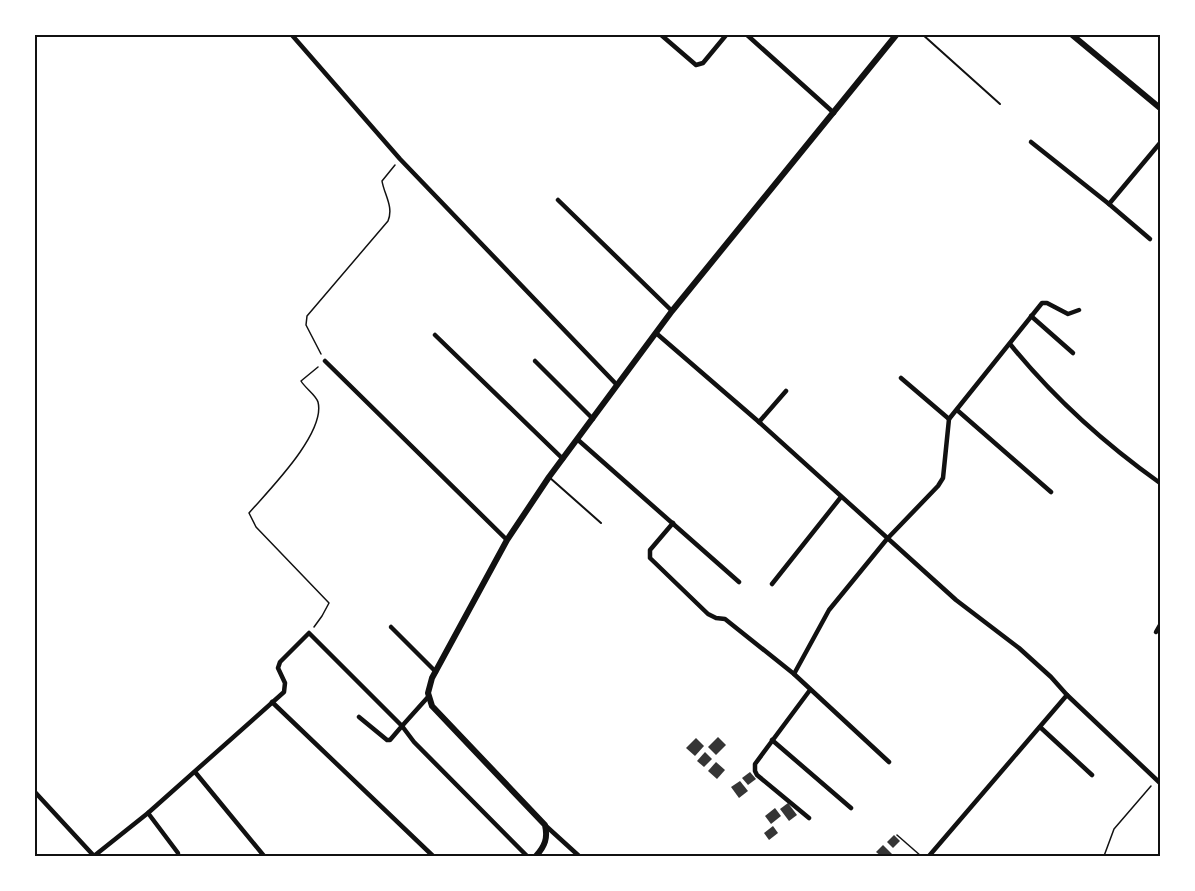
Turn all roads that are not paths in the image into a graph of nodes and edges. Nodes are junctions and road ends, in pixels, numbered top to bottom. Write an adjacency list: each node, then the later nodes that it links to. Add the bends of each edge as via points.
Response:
1 (291, 34): 26 (street, via 400,159)
2 (660, 34): 3 (street, via 696,65 703,63)
3 (727, 34)
4 (746, 34): 10 (street)
5 (897, 34): 10 (street)
6 (922, 34): 8 (lane)
7 (1071, 34): 9 (street)
8 (1000, 104)
9 (1161, 108)
10 (834, 113): 17 (street)
11 (1031, 142): 14 (street)
12 (1161, 143): 14 (street)
13 (558, 200): 17 (street)
14 (1109, 204): 15 (street)
15 (1150, 239)
16 (1079, 310): 18 (street, via 1068,314 1044,302)
17 (672, 311): 19 (street)
18 (1031, 316): 21 (street); 22 (street)
19 (656, 333): 26 (street); 31 (street)
20 (435, 335): 33 (street)
21 (1010, 344): 28 (street); 35 (street, via 1086,423)
22 (1073, 353)
23 (325, 361): 41 (street)
24 (535, 361): 30 (street)
25 (901, 378): 29 (street)
26 (617, 385): 30 (street)
27 (786, 391): 31 (street)
28 (957, 410): 29 (street); 36 (street)
29 (949, 419): 40 (street, via 943,478)
30 (593, 420): 32 (street)
31 (759, 422): 37 (street)
32 (577, 439): 33 (street); 39 (street)
33 (563, 459): 34 (street)
34 (549, 477): 38 (lane); 41 (street)
35 (1161, 483)
36 (1051, 492)
37 (841, 497): 40 (street); 43 (street)
38 (601, 523)
39 (673, 523): 42 (street); 48 (street, via 650,550 650,558 708,614 725,620)
40 (887, 539): 48 (street, via 829,610); 50 (street, via 956,600 1019,648)
41 (507, 540): 47 (street)
42 (739, 582)
43 (772, 584)
44 (1161, 626): 46 (street)
45 (391, 627): 47 (street)
46 (1156, 632)
47 (436, 672): 51 (street)
48 (794, 674): 49 (street)
49 (810, 690): 56 (street); 57 (street)
50 (1067, 695): 55 (street); 60 (street)
51 (428, 697): 54 (street); 65 (street, via 438,713)
52 (272, 702): 54 (street, via 286,688 278,668 280,663 309,633); 58 (street); 69 (street)
53 (358, 717): 54 (street, via 387,740)
54 (402, 726): 70 (street)
55 (1040, 727): 59 (street); 73 (street)
56 (772, 740): 62 (street); 64 (street, via 754,771)
57 (889, 762)
58 (195, 772): 63 (street); 68 (street)
59 (1092, 775)
60 (1159, 781)
61 (34, 790): 67 (street)
62 (851, 808)
63 (148, 813): 66 (street); 67 (street)
64 (809, 818)
65 (545, 825): 71 (street, via 545,843); 72 (street)
66 (178, 853)
67 (94, 856)
68 (264, 856)
69 (433, 856)
70 (527, 856)
71 (536, 856)
72 (579, 856)
73 (929, 856)

